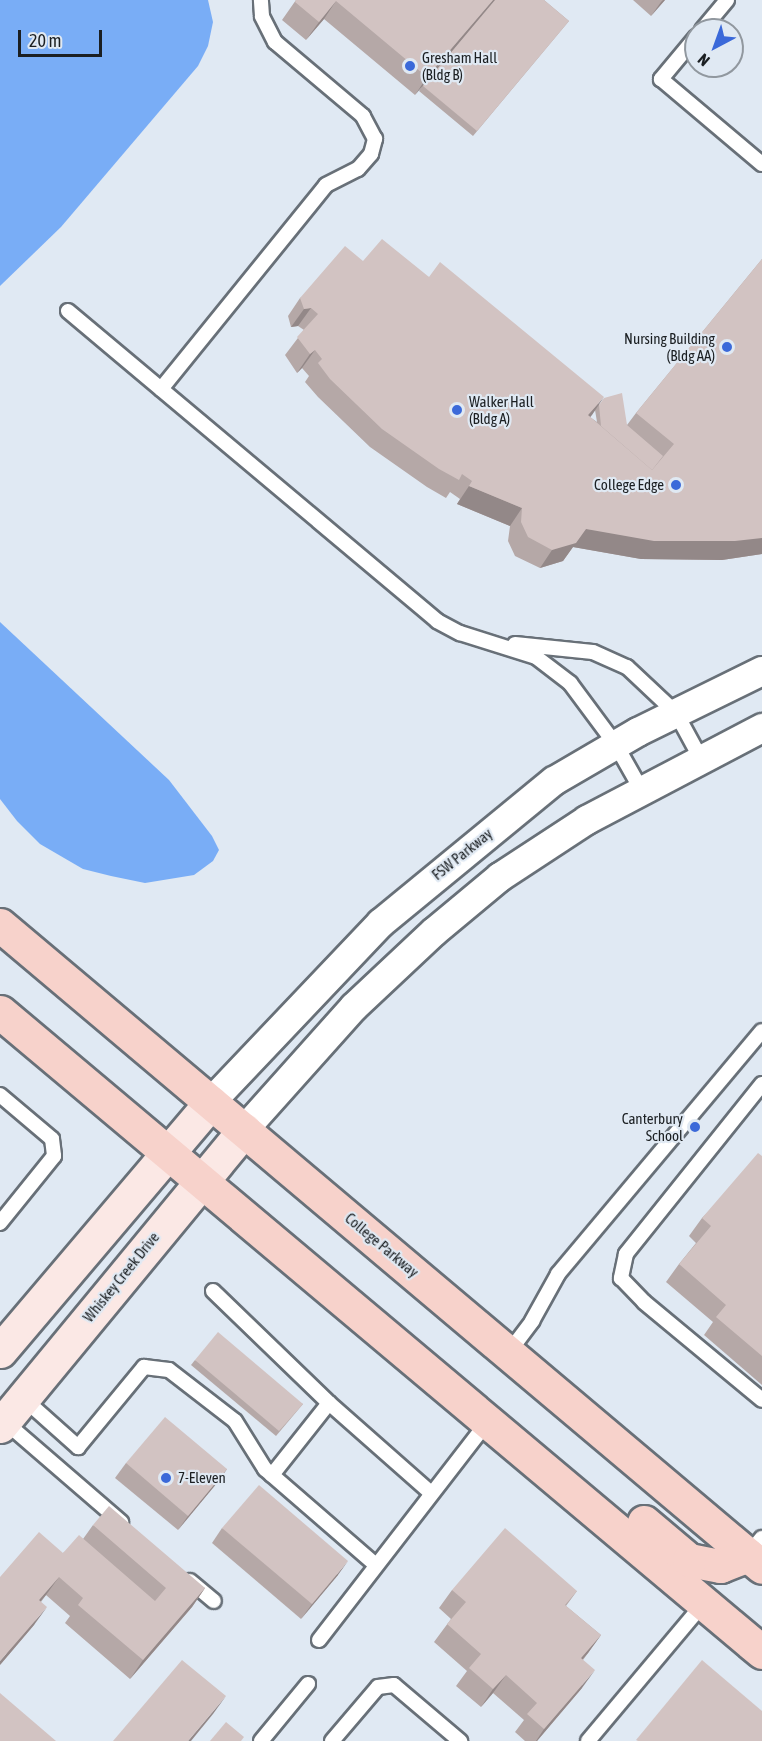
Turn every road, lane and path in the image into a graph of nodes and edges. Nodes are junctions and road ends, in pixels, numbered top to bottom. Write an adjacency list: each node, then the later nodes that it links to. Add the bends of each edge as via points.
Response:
1 (261, 0): 7 (lane, via 262,16 275,42 363,116 375,139 371,154 358,169 326,185)
2 (727, 0): 3 (lane)
3 (712, 18)
4 (684, 51): 5 (lane, via 661,79)
5 (762, 164)
6 (68, 311): 7 (lane)
7 (161, 389): 8 (lane, via 437,621 460,633)
8 (497, 642): 10 (lane, via 593,652 627,667); 12 (lane, via 536,657 570,682)
9 (762, 671): 10 (street, FSW Parkway)
10 (676, 713): 12 (street, FSW Parkway); 13 (lane)
11 (762, 728): 13 (street)
12 (616, 745): 14 (lane); 20 (street, FSW Parkway, via 554,781 381,923)
13 (701, 759): 14 (street)
14 (642, 791): 21 (street, via 587,820 500,877 434,932 354,1007)
15 (0, 925): 20 (main road, College Parkway)
16 (0, 1012): 22 (main road)
17 (762, 1031): 27 (lane, via 558,1274 532,1322)
18 (762, 1084): 28 (lane, via 626,1254 621,1278 644,1302)
19 (0, 1095): 24 (lane, via 52,1139 54,1156)
20 (211, 1102): 21 (main road, College Parkway); 22 (street)
21 (244, 1130): 23 (street, Whiskey Creek Drive); 27 (main road, College Parkway)
22 (168, 1150): 23 (main road); 26 (street)
23 (201, 1179): 30 (street, Whiskey Creek Drive); 31 (main road)
24 (0, 1223)
25 (213, 1291): 29 (lane)
26 (0, 1351)
27 (509, 1352): 36 (main road, College Parkway)
28 (762, 1400)
29 (329, 1403): 33 (lane); 34 (lane)
30 (9, 1415): 33 (lane, via 78,1447 144,1367 169,1370 235,1421); 35 (lane)
31 (488, 1420): 32 (main road); 34 (lane)
32 (521, 1448): 36 (main road, via 586,1473 689,1560 720,1566); 40 (main road)
33 (272, 1475): 37 (lane)
34 (431, 1493): 37 (lane)
35 (135, 1534)
36 (757, 1553)
37 (376, 1564): 41 (lane)
38 (179, 1571): 39 (lane)
39 (214, 1601)
40 (704, 1603): 42 (main road); 47 (lane)
41 (319, 1640)
42 (762, 1652)
43 (308, 1684): 44 (lane)
44 (261, 1741)
45 (332, 1741): 46 (lane, via 378,1687 394,1685)
46 (460, 1741)
47 (588, 1741)

